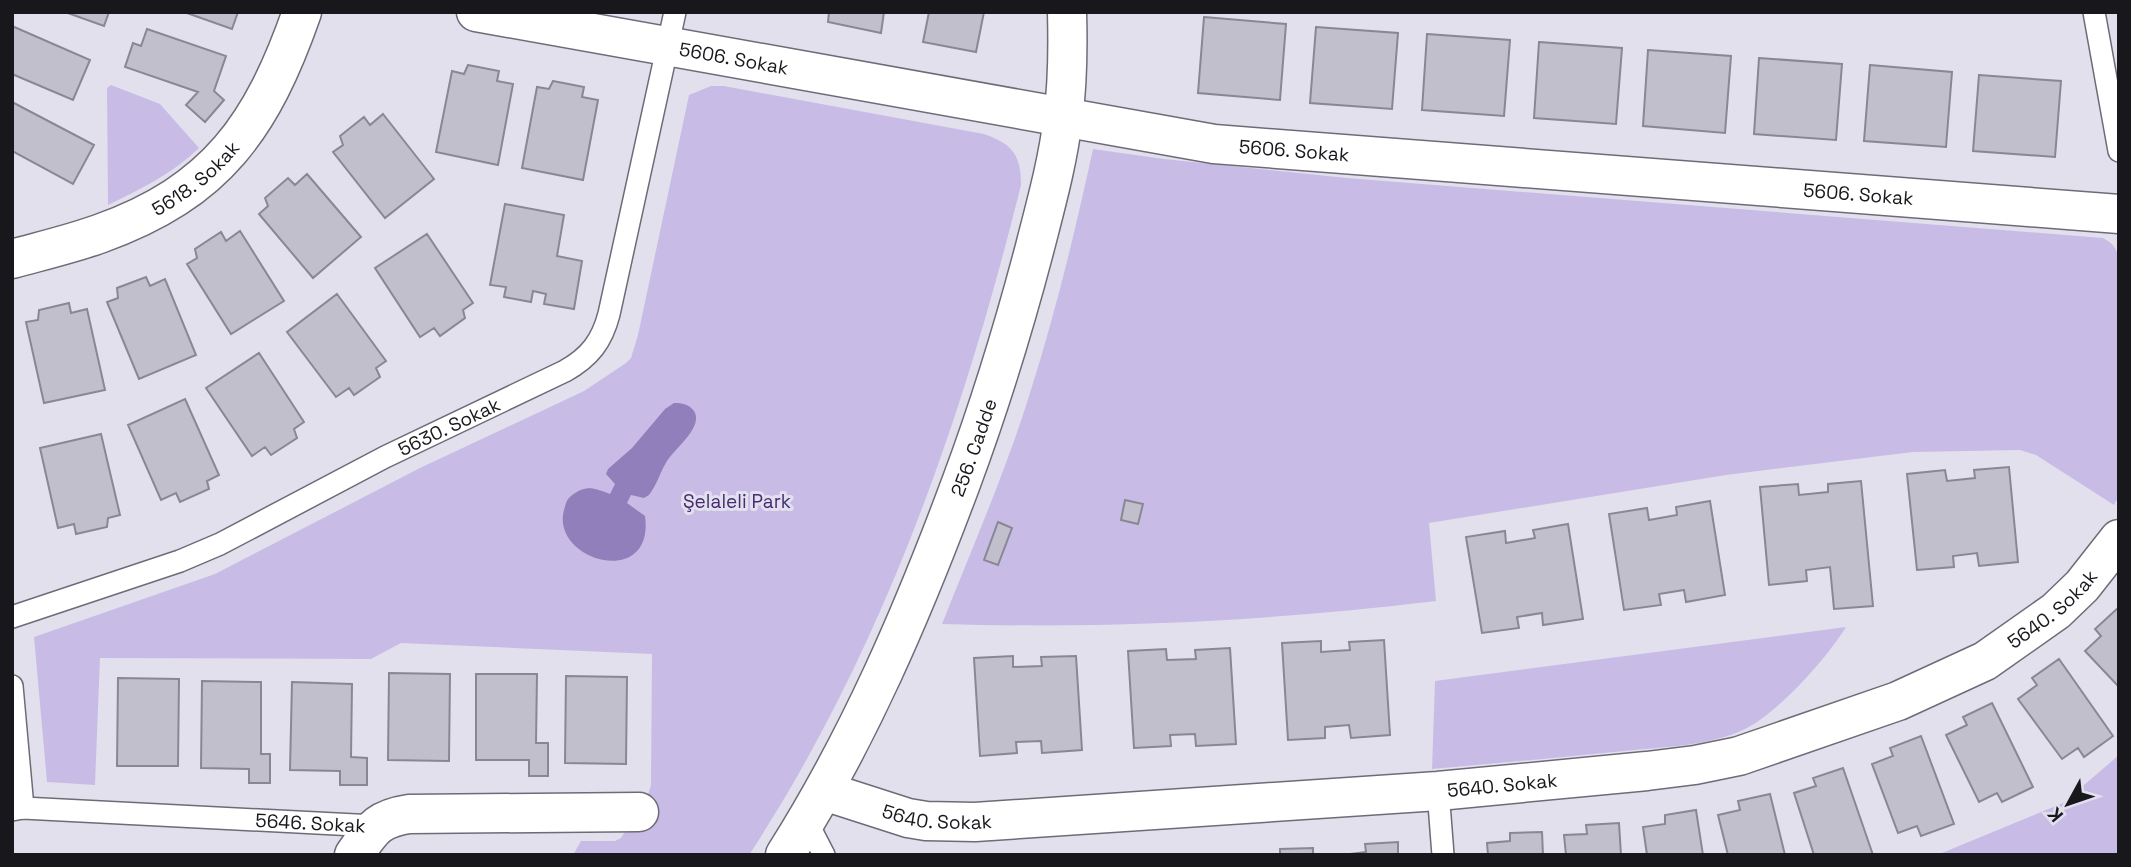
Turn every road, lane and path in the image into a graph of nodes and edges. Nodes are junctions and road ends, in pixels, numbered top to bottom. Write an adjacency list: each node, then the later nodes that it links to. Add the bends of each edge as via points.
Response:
1 (302, 12): 9 (street, 5618. Sokak, via 258,113 198,181 173,199 110,229)
2 (476, 12): 5 (street, 5606. Sokak)
3 (1067, 12): 6 (street, 256. Cadde)
4 (2094, 12): 7 (lane)
5 (671, 29): 6 (street, 5606. Sokak); 11 (lane, 5630. Sokak, via 609,314 590,354 565,371 385,457 220,544)
6 (1063, 118): 8 (street, 5606. Sokak, via 1270,149); 14 (street, 256. Cadde, via 1051,184 988,410 913,607)
7 (2119, 151)
8 (2119, 214)
9 (12, 259)
10 (2119, 539): 13 (street, 5640. Sokak, via 2082,586 2019,639 1948,680 1854,718 1739,756 1695,765)
11 (12, 617)
12 (12, 686): 15 (lane)
13 (1438, 791): 14 (street, 5640. Sokak, via 948,822); 20 (lane)
14 (815, 806): 18 (street, 256. Cadde); 19 (lane)
15 (18, 809): 17 (lane, 5646. Sokak)
16 (639, 812): 17 (street, 5646. Sokak, via 409,814 391,818)
17 (364, 840)
18 (785, 855)
19 (824, 855)
20 (1443, 855)

